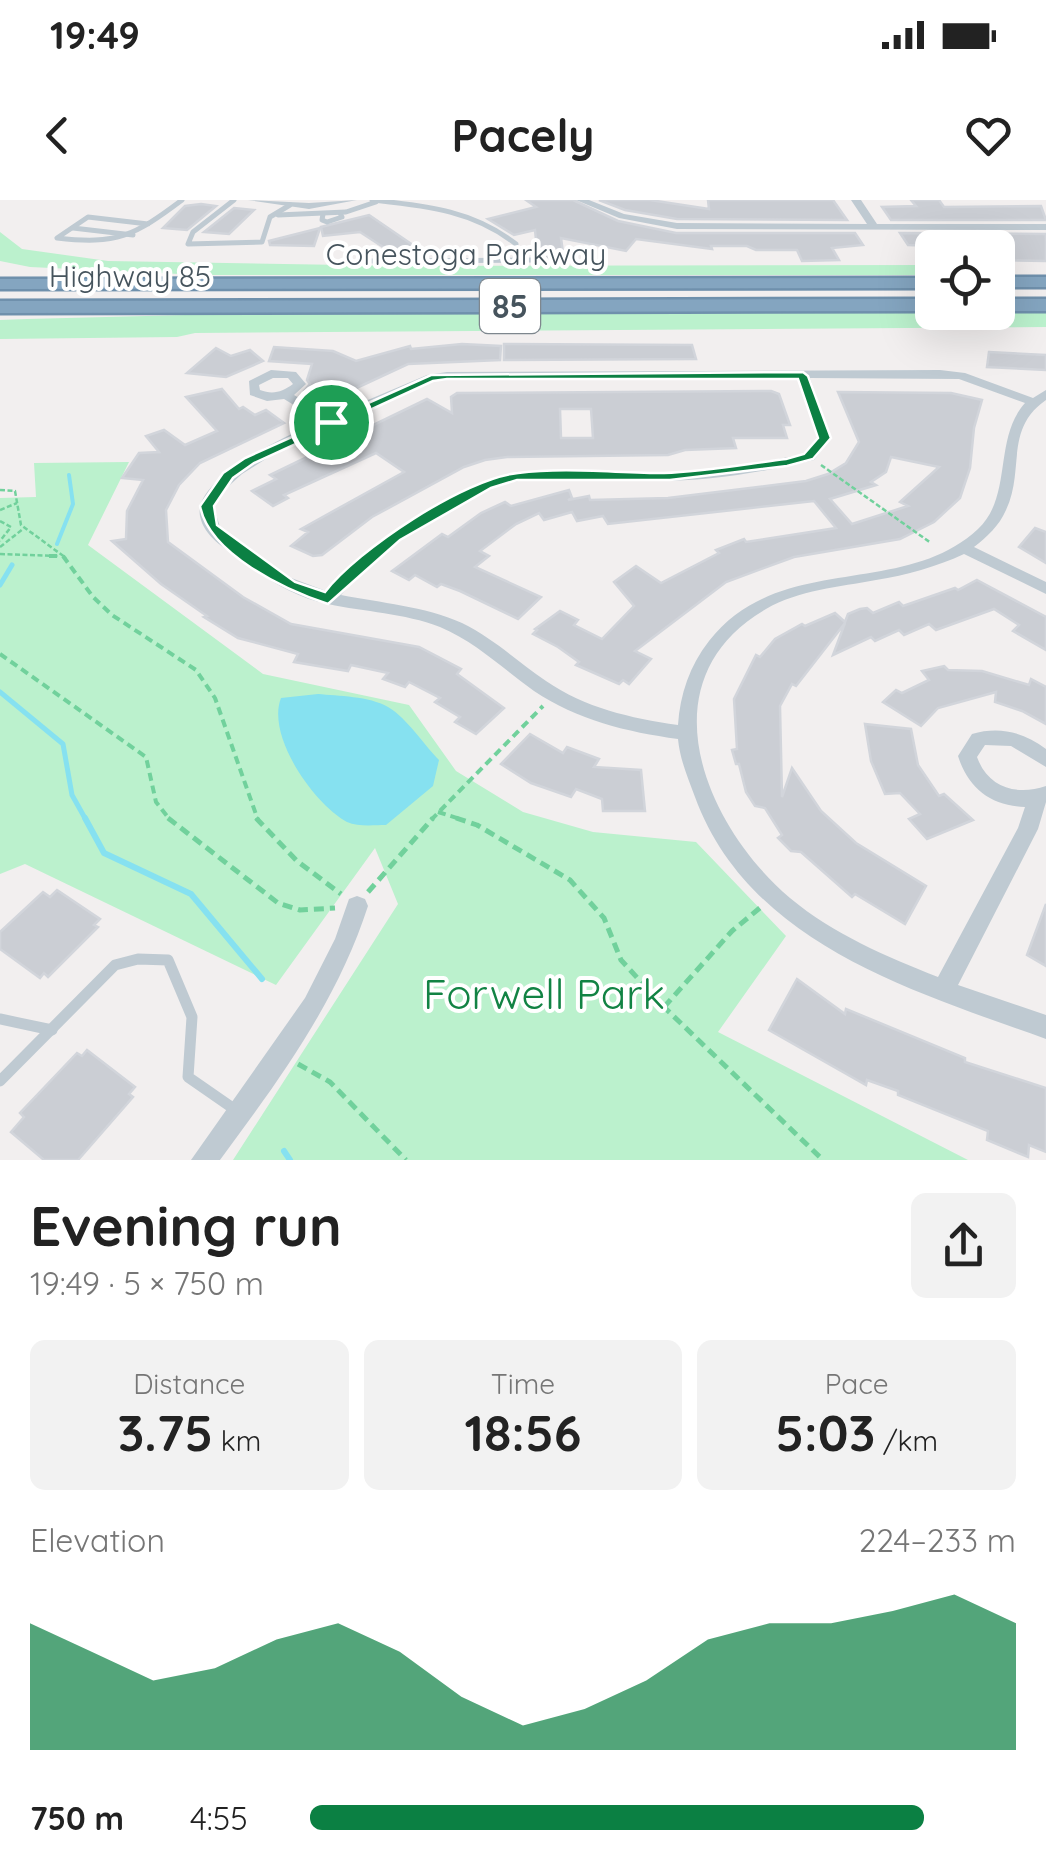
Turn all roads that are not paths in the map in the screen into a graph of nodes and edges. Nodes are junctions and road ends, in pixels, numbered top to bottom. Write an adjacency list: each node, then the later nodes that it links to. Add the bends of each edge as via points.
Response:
1 (182, 200): 10 (lane)
2 (234, 200): 9 (lane, via 193,232 188,244 262,242)
3 (252, 200): 8 (street)
4 (352, 200): 8 (street)
5 (375, 200): 9 (lane, via 327,222 323,214); 16 (lane, via 459,210 484,220 516,244)
6 (581, 200): 11 (street, via 677,226)
7 (856, 200): 11 (street)
8 (290, 205): 9 (lane)
9 (276, 215)
10 (148, 224): 13 (lane, via 88,218); 14 (lane)
11 (874, 227): 12 (street)
12 (1046, 227)
13 (73, 228): 14 (lane); 14 (lane, via 57,238 110,244)
14 (132, 235)
15 (371, 260): 16 (lane)
16 (515, 260): 17 (lane)
17 (532, 260)
18 (0, 270): 23 (highway)
19 (1015, 282): 20 (highway)
20 (1046, 282)
21 (915, 283): 23 (highway, Conestoga Parkway / 85)
22 (0, 284): 23 (highway, Conestoga Parkway / 85)
23 (290, 284)
24 (915, 305): 28 (highway, Conestoga Parkway / 85)
25 (1015, 305): 26 (highway)
26 (1046, 305)
27 (0, 306): 28 (highway, Highway 85 / 85)
28 (230, 306): 29 (highway)
29 (0, 314)
30 (803, 376): 32 (street, via 962,376); 33 (street, via 447,376); 36 (street, via 824,438 809,456 670,476 517,476 486,485 395,537)
31 (286, 396): 33 (street)
32 (1038, 398): 34 (street, via 1012,428 1001,509)
33 (331, 422): 36 (street, via 250,461 228,476 207,506 221,538 290,585)
34 (964, 548): 35 (street); 37 (street, via 896,572 779,596 736,621 711,648 691,689)
35 (1046, 589)
36 (328, 598): 37 (street, via 394,608 473,633 555,696 634,726)
37 (684, 733): 41 (street, via 696,781 746,872 776,901 870,963)
38 (1046, 760): 39 (street, via 1022,742 991,736 970,746 967,756 990,790 1006,797)
39 (1041, 796): 41 (street)
40 (357, 906): 46 (street, via 347,944)
41 (944, 989): 43 (street)
42 (0, 1019): 44 (lane)
43 (1046, 1027)
44 (52, 1030): 45 (lane); 46 (lane, via 116,965 168,960 196,1029 188,1077)
45 (0, 1081)
46 (240, 1113): 47 (street)
47 (204, 1160)

